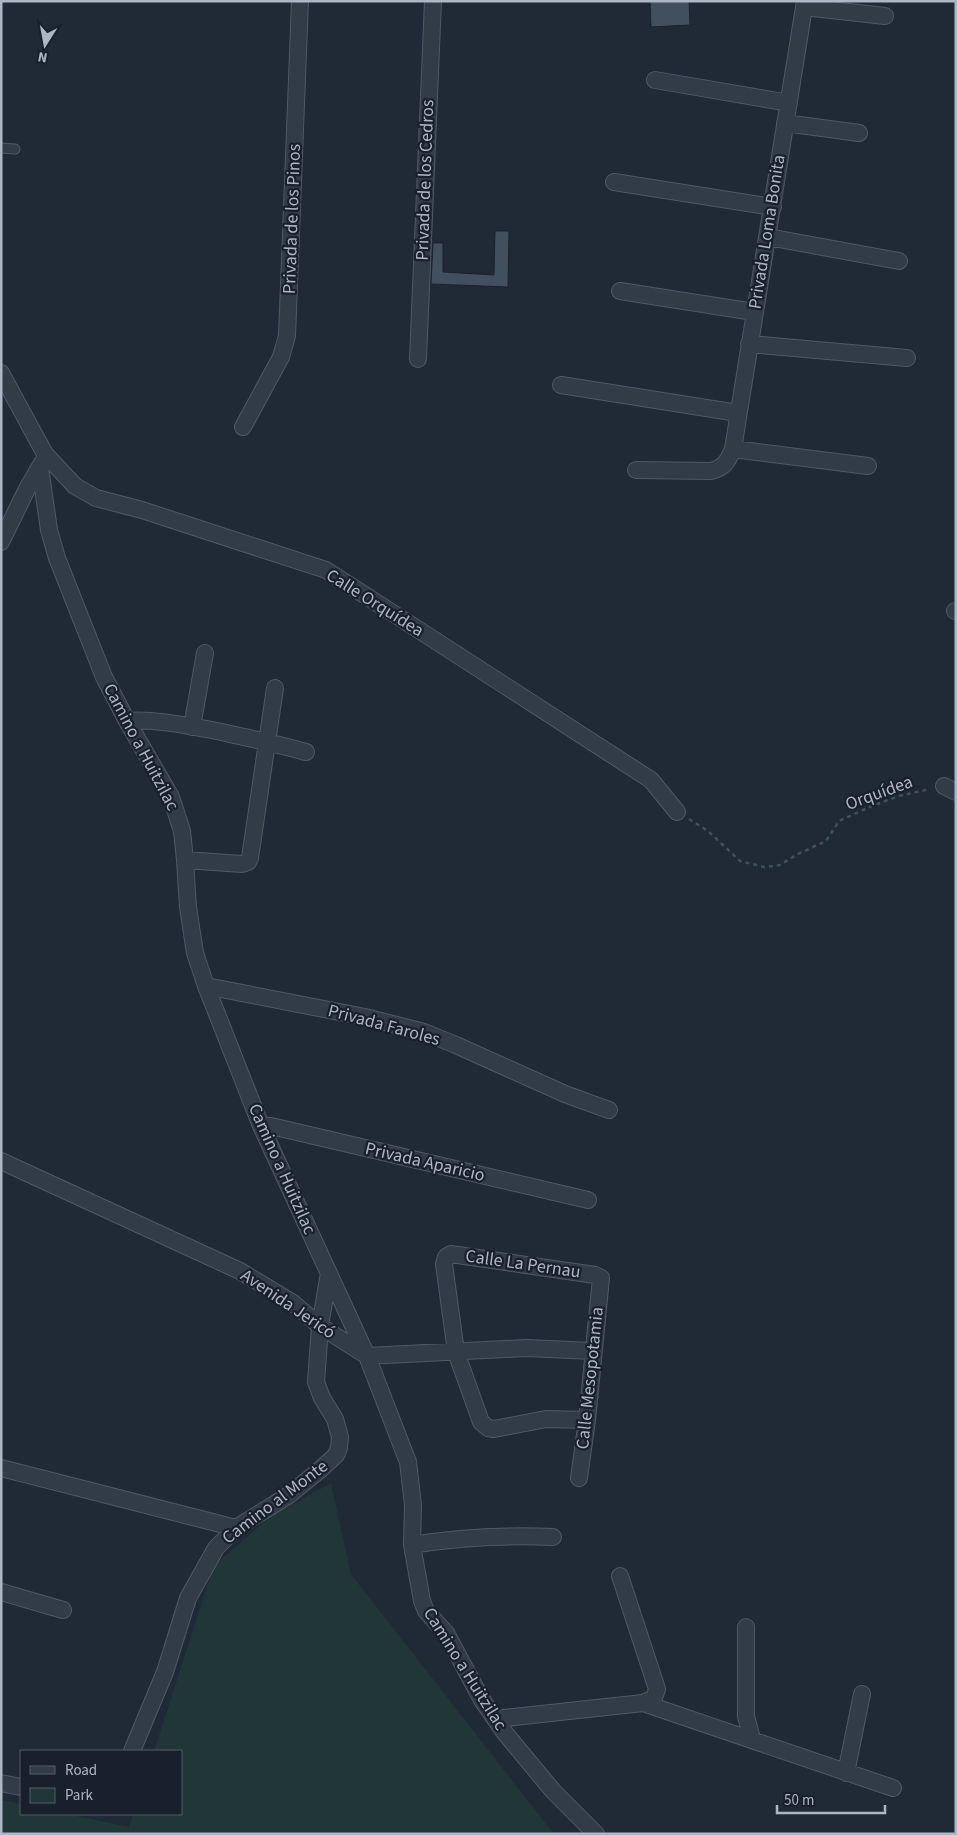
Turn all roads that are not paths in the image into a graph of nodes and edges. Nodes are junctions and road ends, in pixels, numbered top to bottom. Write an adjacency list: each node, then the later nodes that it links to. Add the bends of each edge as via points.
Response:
1 (300, 1): 23 (street, Privada de los Pinos, via 287,336 281,357)
2 (433, 1): 19 (street, Privada de los Cedros)
3 (804, 4): 4 (street); 6 (street, Privada Loma Bonita)
4 (885, 16)
5 (655, 80): 6 (street)
6 (788, 103): 7 (street, Privada Loma Bonita)
7 (785, 123): 8 (street); 12 (street, Privada Loma Bonita)
8 (859, 133)
9 (1, 148): 10 (lane)
10 (15, 149)
11 (614, 182): 12 (street)
12 (772, 208): 13 (street, Privada Loma Bonita)
13 (768, 236): 14 (street); 16 (street, Privada Loma Bonita)
14 (899, 260)
15 (620, 291): 16 (street)
16 (754, 312): 17 (street, Privada Loma Bonita)
17 (749, 344): 18 (street); 22 (street, Privada Loma Bonita)
18 (907, 358)
19 (418, 359)
20 (1, 373): 25 (street)
21 (561, 385): 22 (street)
22 (738, 413): 24 (street, Privada Loma Bonita)
23 (243, 427)
24 (730, 456): 26 (street); 27 (street, via 718,469 711,471)
25 (43, 460): 28 (street); 31 (street, Camino a Huitzilac, via 49,530 57,558 104,677); 35 (street, Calle Orquídea, via 74,486 96,498 326,570 651,780)
26 (868, 466)
27 (636, 470)
28 (1, 542)
29 (205, 653): 32 (street)
30 (274, 688): 33 (street)
31 (127, 721): 32 (street, via 149,720); 36 (street, Camino a Huitzilac, via 172,797 182,831)
32 (192, 727): 33 (street)
33 (267, 741): 34 (street); 36 (street, via 248,862)
34 (306, 752)
35 (676, 812)
36 (185, 860): 37 (street, Camino a Huitzilac, via 194,944)
37 (206, 986): 38 (street, Privada Faroles, via 424,1032); 39 (street, Camino a Huitzilac)
38 (609, 1110)
39 (261, 1126): 41 (street, Privada Aparicio); 42 (street, Camino a Huitzilac)
40 (1, 1161): 44 (street, Avenida Jericó, via 240,1271 293,1303)
41 (588, 1200)
42 (329, 1273): 44 (street, Camino al Monte); 47 (street, Camino a Huitzilac)
43 (601, 1278): 45 (street, Calle Mesopotamia); 46 (street, Calle La Pernau, via 451,1254 444,1264)
44 (320, 1326): 47 (street, Avenida Jericó); 51 (street, Camino al Monte, via 316,1375 322,1398 335,1419 339,1448 336,1455 289,1495)
45 (593, 1351): 46 (street, via 526,1348); 48 (street, Calle Mesopotamia)
46 (456, 1352): 47 (street); 48 (street, via 481,1422 488,1428 546,1419)
47 (367, 1356): 53 (street, Camino a Huitzilac, via 408,1462)
48 (587, 1420): 50 (street, Calle Mesopotamia)
49 (2, 1468): 51 (street)
50 (579, 1478)
51 (236, 1528): 62 (street, Camino al Monte, via 216,1548 188,1598 165,1672)
52 (553, 1537): 53 (street, via 510,1535 450,1539)
53 (412, 1546): 60 (street, Camino a Huitzilac, via 426,1611 446,1633)
54 (620, 1576): 59 (street, via 658,1690 654,1698)
55 (1, 1592): 56 (street)
56 (63, 1610)
57 (746, 1627): 61 (street, via 746,1716)
58 (862, 1694): 63 (street)
59 (643, 1703): 60 (street); 61 (street)
60 (495, 1719): 67 (street, Camino a Huitzilac, via 553,1791)
61 (752, 1739): 63 (street)
62 (132, 1750)
63 (846, 1773): 66 (street)
64 (1, 1783): 65 (street)
65 (20, 1787)
66 (893, 1788)
67 (595, 1833)

